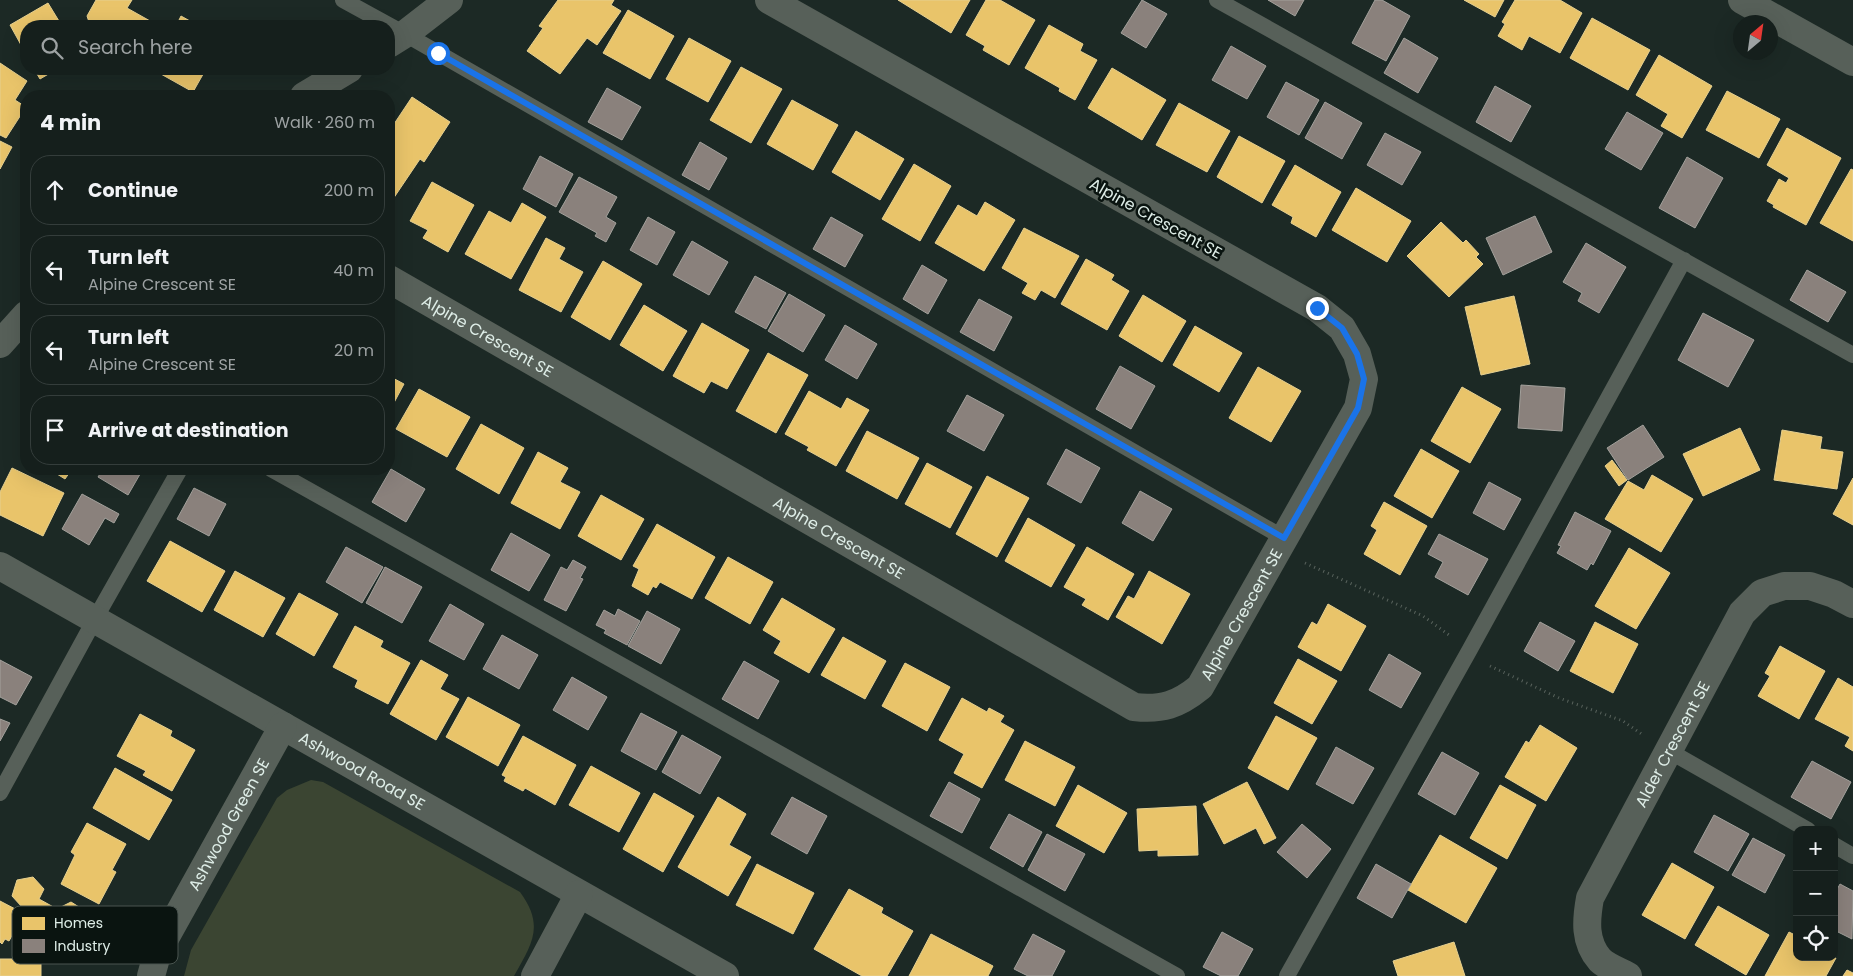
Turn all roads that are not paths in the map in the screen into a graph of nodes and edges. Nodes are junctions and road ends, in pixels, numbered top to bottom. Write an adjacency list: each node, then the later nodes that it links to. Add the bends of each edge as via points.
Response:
1 (343, 0): 6 (lane)
2 (449, 0): 7 (street)
3 (769, 0): 18 (street, Alpine Crescent SE, via 1317,308 1342,328 1357,354 1364,379 1358,408)
4 (1217, 0): 11 (lane)
5 (1742, 0): 8 (street)
6 (371, 20)
7 (397, 39): 18 (lane)
8 (1853, 62)
9 (339, 75): 10 (street)
10 (314, 90)
11 (1684, 260): 15 (lane); 33 (lane)
12 (395, 282): 18 (street, Alpine Crescent SE, via 1134,707 1168,706 1186,699 1200,687)
13 (20, 322): 14 (street)
14 (0, 344)
15 (1853, 355)
16 (177, 475): 21 (lane)
17 (282, 475): 32 (lane)
18 (1284, 538)
19 (0, 566): 21 (street, Ashwood Road SE)
20 (1853, 604): 23 (street, Alder Crescent SE, via 1810,586 1784,586 1762,593 1742,613)
21 (95, 620): 22 (street, Ashwood Road SE); 24 (lane)
22 (283, 726): 28 (street, Ashwood Road SE); 29 (street, Ashwood Green SE)
23 (1669, 751): 25 (lane); 34 (street, Alder Crescent SE, via 1590,898 1587,934 1592,948 1601,961)
24 (0, 793)
25 (1801, 826)
26 (1838, 847): 27 (lane)
27 (1853, 856)
28 (579, 894): 30 (street); 31 (street, Ashwood Road SE)
29 (178, 915)
30 (535, 976)
31 (725, 976)
32 (1177, 976)
33 (1287, 976)
34 (1628, 976)

